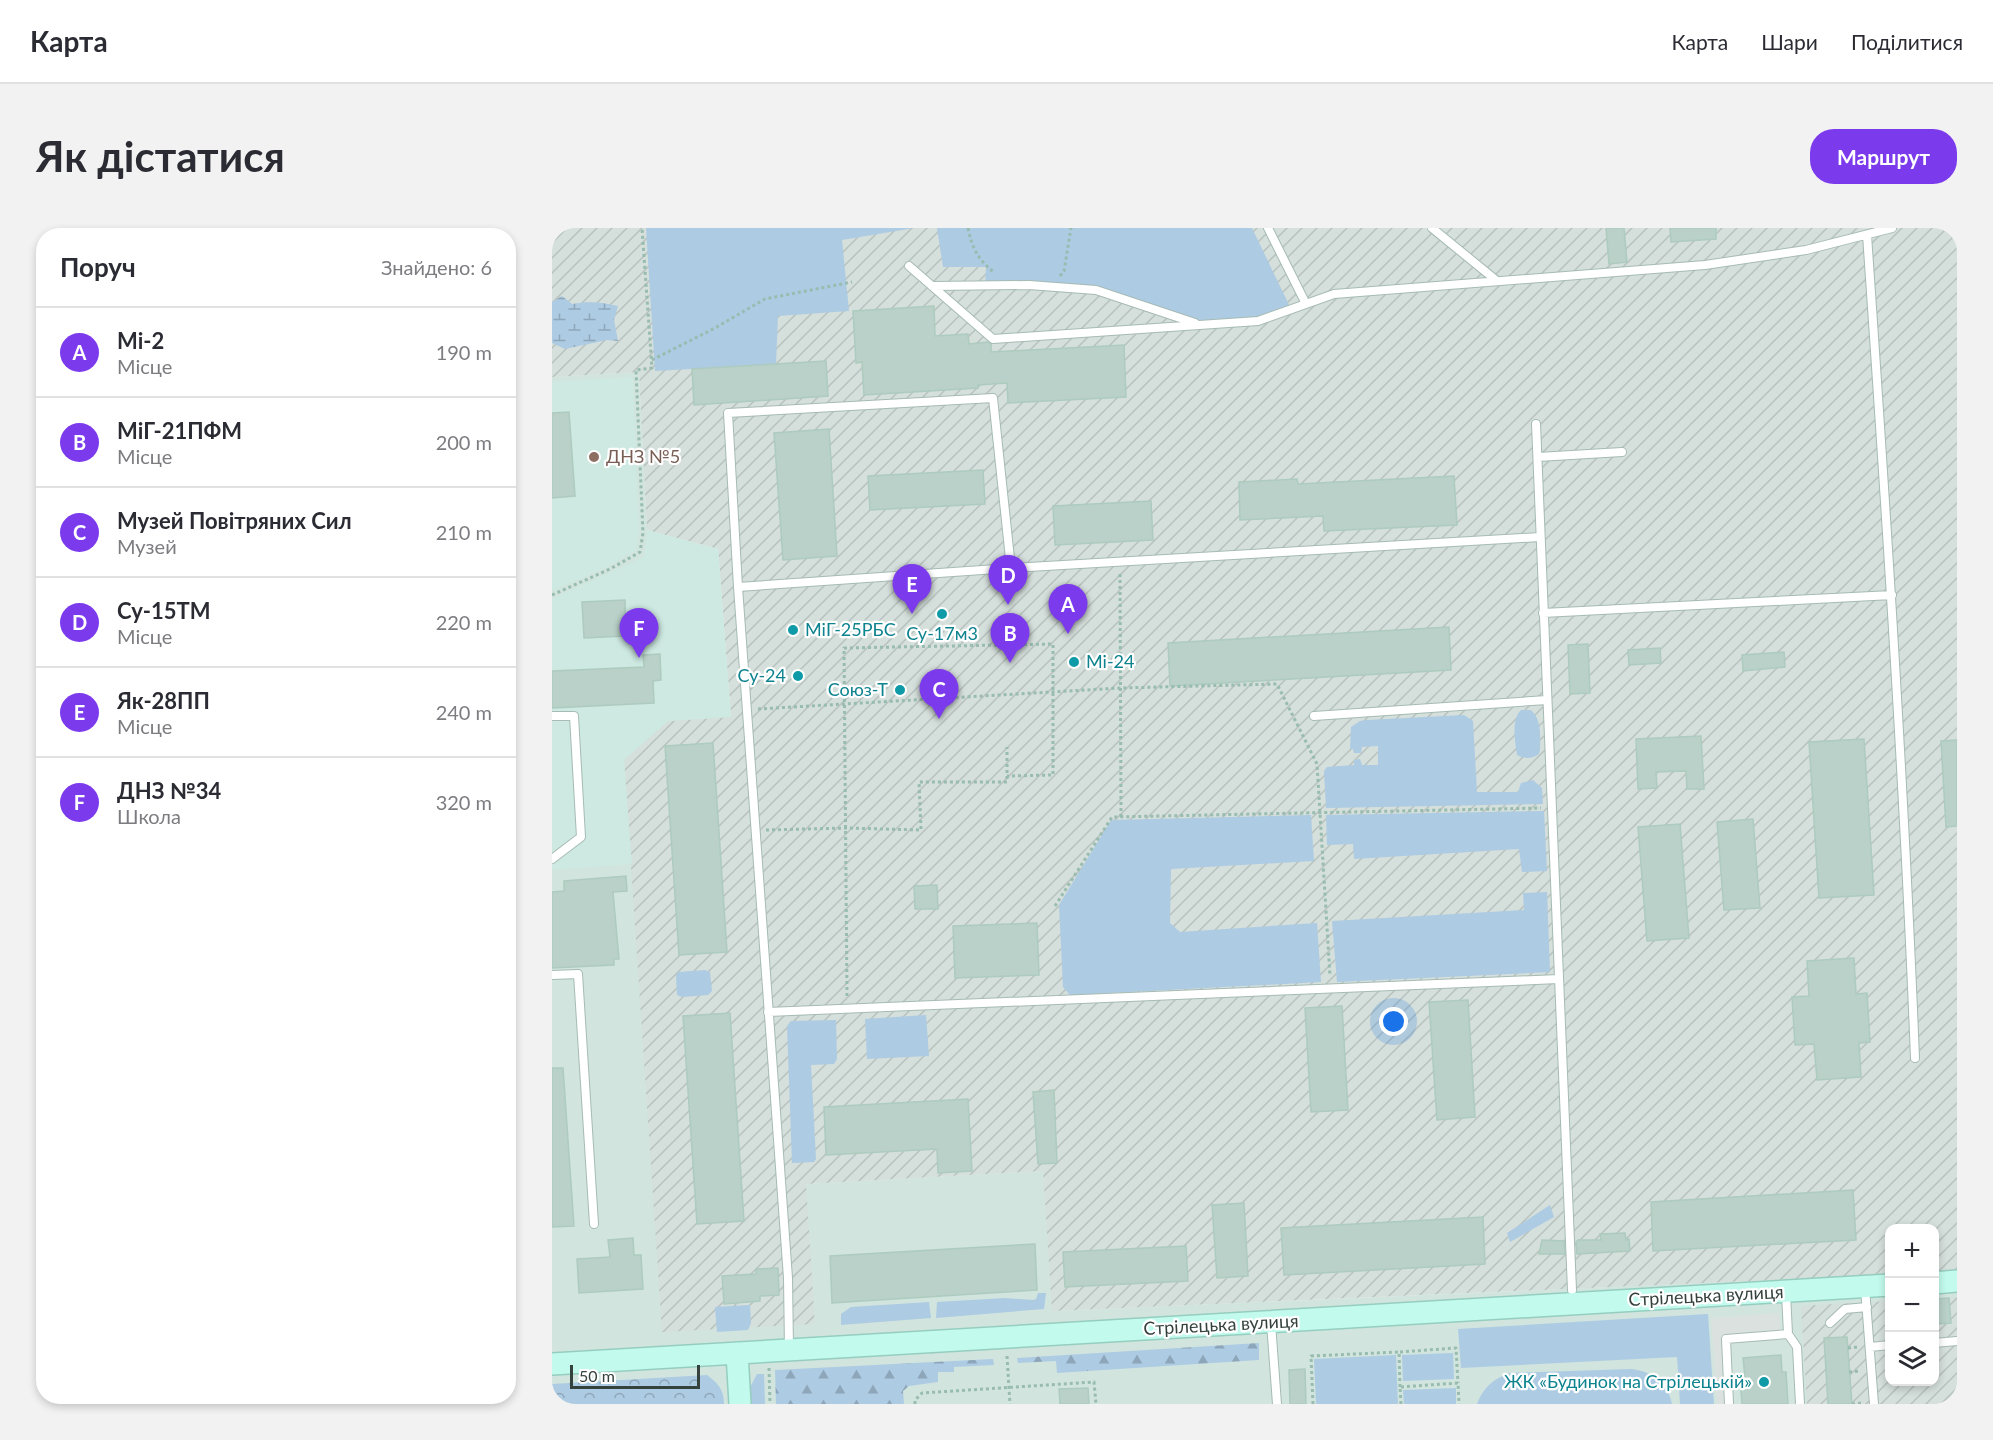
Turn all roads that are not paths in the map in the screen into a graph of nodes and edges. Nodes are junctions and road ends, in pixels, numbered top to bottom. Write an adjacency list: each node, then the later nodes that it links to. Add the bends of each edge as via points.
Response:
1 (1268, 228): 8 (lane)
2 (1432, 228): 6 (lane)
3 (1892, 228): 4 (lane)
4 (1867, 235): 6 (lane, via 1806,250 1705,265); 16 (lane)
5 (909, 266): 7 (lane)
6 (1497, 281): 8 (lane, via 1334,294)
7 (932, 286): 9 (lane, via 1096,290); 9 (lane, via 993,339)
8 (1306, 304): 9 (lane, via 1258,321)
9 (1200, 325)
10 (1536, 424): 12 (lane)
11 (1622, 452): 12 (lane)
12 (1538, 456): 13 (lane)
13 (1540, 537): 14 (lane); 17 (lane)
14 (1011, 568): 15 (lane); 15 (lane, via 993,398 728,413)
15 (738, 587): 24 (lane)
16 (1892, 595): 17 (lane); 25 (lane)
17 (1543, 613): 18 (lane)
18 (1547, 700): 20 (lane); 23 (lane)
19 (552, 716): 21 (lane, via 574,716 581,837)
20 (1314, 716)
21 (552, 859)
22 (552, 975): 26 (lane, via 578,974)
23 (1558, 980): 24 (lane); 30 (lane)
24 (768, 1012): 40 (lane, via 788,1278)
25 (1915, 1058)
26 (594, 1224)
27 (1957, 1281): 28 (main road)
28 (1939, 1283)
29 (1885, 1288): 32 (main road, Стрілецька вулиця)
30 (1572, 1290)
31 (1786, 1292): 32 (main road, Стрілецька вулиця); 33 (main road, Стрілецька вулиця); 35 (lane)
32 (1866, 1297): 34 (lane); 39 (lane)
33 (1271, 1322): 40 (main road, Стрілецька вулиця); 44 (lane)
34 (1830, 1323)
35 (1788, 1334): 45 (lane, via 1726,1339); 46 (lane, via 1797,1347)
36 (1957, 1341): 37 (lane)
37 (1939, 1343)
38 (1885, 1346): 39 (lane)
39 (1870, 1347): 47 (lane)
40 (789, 1350): 41 (main road, Стрілецька вулиця)
41 (737, 1353): 42 (main road, Стрілецька вулиця); 43 (main road)
42 (552, 1364)
43 (740, 1404)
44 (1277, 1404)
45 (1729, 1404)
46 (1800, 1404)
47 (1875, 1404)

